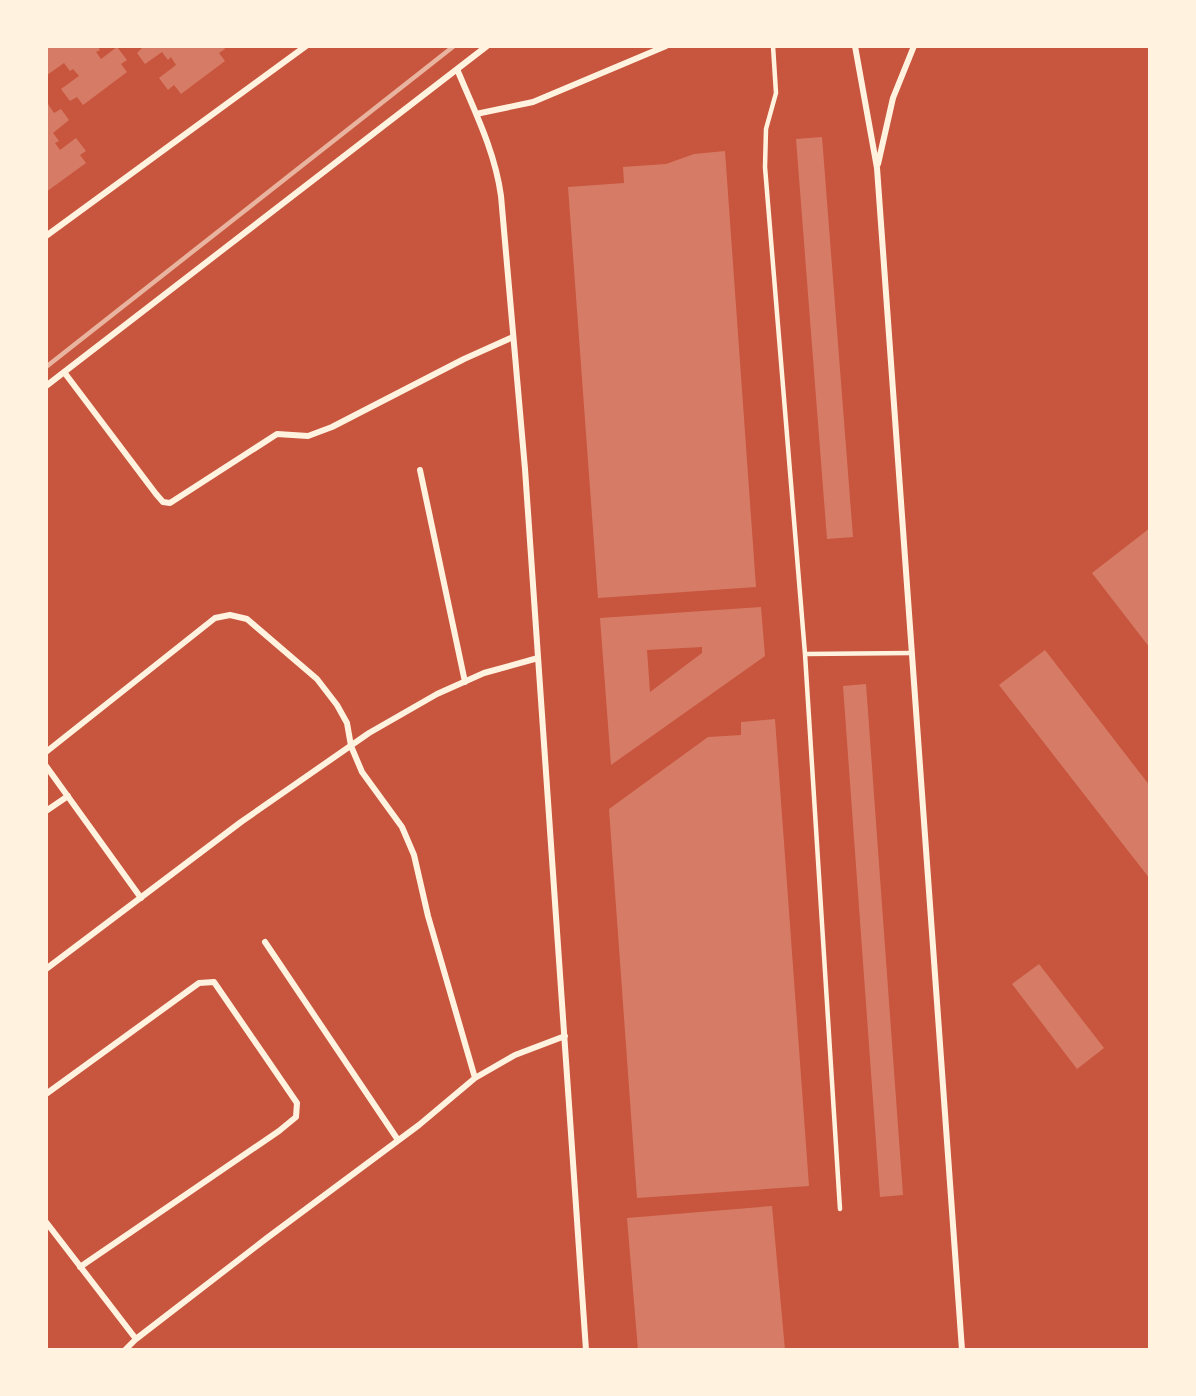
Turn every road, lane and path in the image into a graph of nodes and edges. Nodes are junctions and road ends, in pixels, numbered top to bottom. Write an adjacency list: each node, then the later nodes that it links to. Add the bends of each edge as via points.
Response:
1 (306, 46): 10 (street)
2 (487, 46): 7 (street)
3 (666, 46): 8 (street, via 533,102)
4 (773, 46): 16 (lane, via 776,93 766,129 765,167)
5 (855, 46): 9 (street)
6 (914, 46): 9 (street, via 893,98)
7 (457, 69): 8 (street); 12 (street)
8 (476, 114): 11 (street, via 499,179)
9 (877, 168): 15 (street)
10 (46, 236)
11 (513, 337): 12 (street, via 332,427 308,436 277,434 170,503 156,494); 17 (street)
12 (64, 372): 13 (street)
13 (46, 386)
14 (420, 470): 18 (street)
15 (912, 653): 16 (lane); 37 (street)
16 (805, 654): 31 (lane)
17 (538, 658): 18 (street); 27 (street)
18 (465, 682): 19 (street, via 437,694)
19 (351, 746): 20 (street, via 347,723 317,679 247,619 231,615 215,618); 24 (street); 28 (street, via 362,772 402,827 414,855)
20 (46, 752)
21 (46, 766): 22 (street)
22 (68, 796): 23 (street); 24 (street)
23 (46, 811)
24 (141, 898): 26 (street)
25 (265, 942): 30 (street)
26 (46, 969)
27 (565, 1036): 28 (street, via 515,1055); 36 (street)
28 (475, 1078): 30 (street)
29 (46, 1094): 33 (street, via 199,983 214,982 297,1103 296,1117 279,1131)
30 (398, 1140): 34 (street)
31 (840, 1209)
32 (46, 1222): 33 (street)
33 (80, 1267): 34 (street)
34 (136, 1340): 35 (street)
35 (125, 1350)
36 (586, 1350)
37 (962, 1350)

